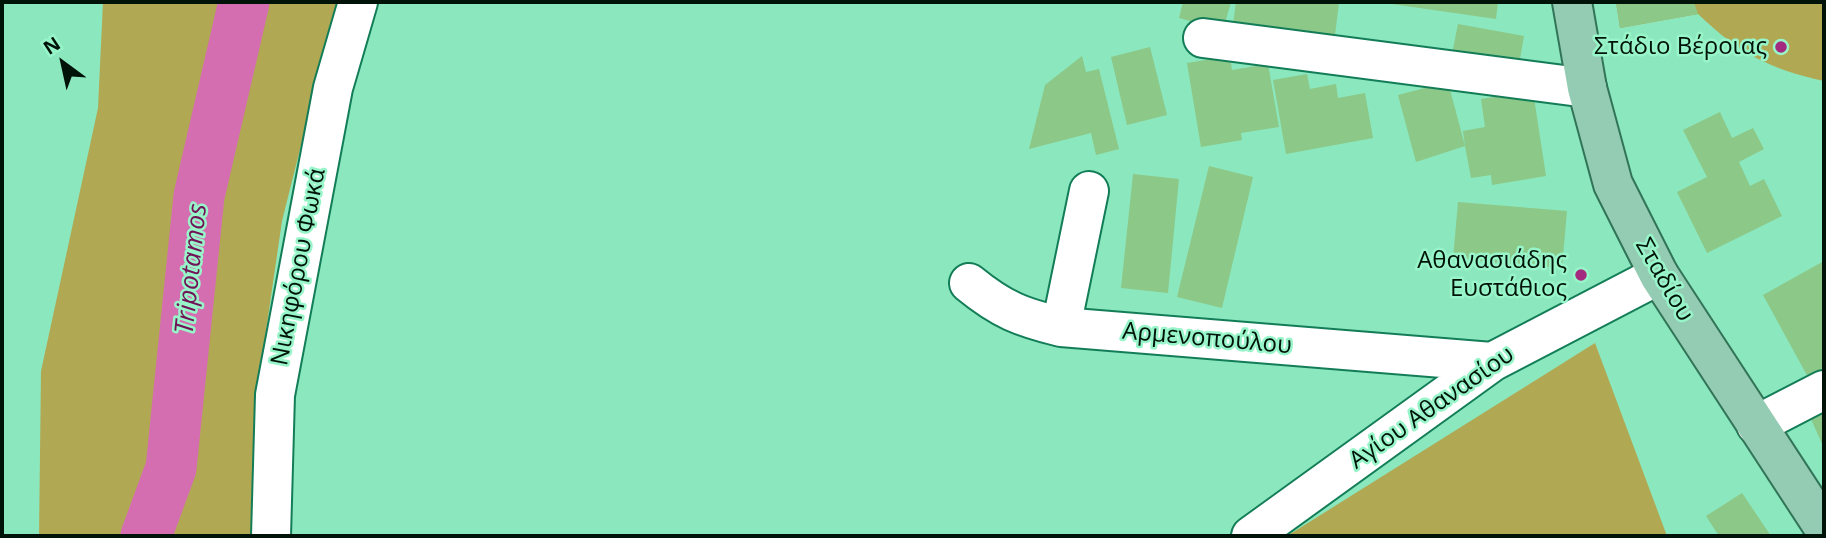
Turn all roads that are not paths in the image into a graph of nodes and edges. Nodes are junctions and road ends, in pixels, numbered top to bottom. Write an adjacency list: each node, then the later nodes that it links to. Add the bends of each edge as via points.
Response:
1 (358, 2): 13 (street, Νικηφόρου Φωκά, via 333,89 275,395)
2 (1572, 2): 4 (main road, Σταδίου)
3 (1203, 38): 4 (street)
4 (1587, 88): 6 (main road, Σταδίου, via 1613,184)
5 (1089, 191): 8 (street)
6 (1658, 275): 9 (street, Αγίου Αθανασίου); 11 (main road, Σταδίου)
7 (969, 283): 8 (street, Αρμενοπούλου, via 993,303)
8 (1061, 327): 9 (street, Αρμενοπούλου)
9 (1492, 362): 14 (street, Αγίου Αθανασίου)
10 (1824, 390): 11 (street)
11 (1756, 425): 12 (main road, Σταδίου)
12 (1824, 528)
13 (271, 536)
14 (1251, 536)

